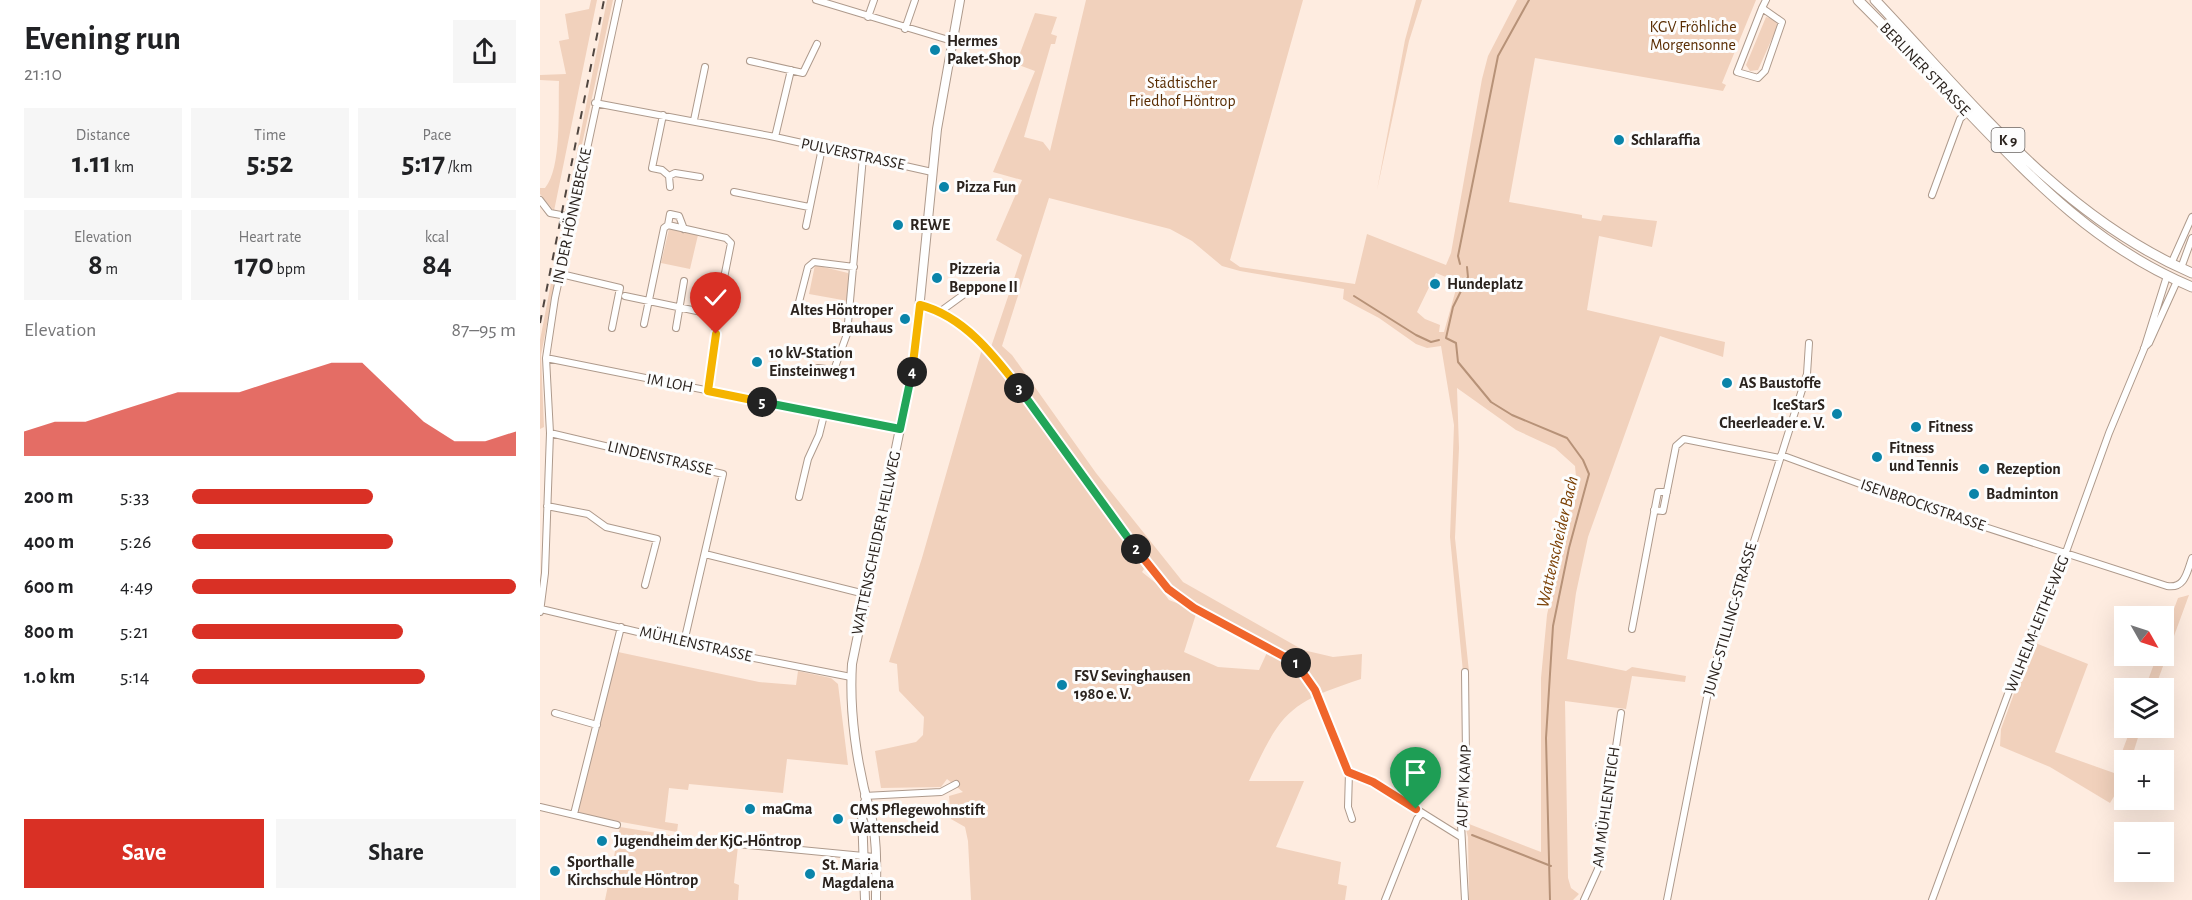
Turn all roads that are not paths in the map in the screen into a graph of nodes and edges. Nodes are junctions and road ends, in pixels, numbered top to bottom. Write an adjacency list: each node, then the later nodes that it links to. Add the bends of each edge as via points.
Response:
1 (619, 0): 17 (street, IN DER HÖNNEBECKE)
2 (816, 0): 10 (street)
3 (874, 0): 10 (street)
4 (915, 0): 11 (street)
5 (960, 0): 12 (main road, WATTENSCHEIDER HELLWEG)
6 (1766, 0): 9 (street)
7 (1858, 0): 18 (main road, BERLINER STRASSE / K 9)
8 (1875, 0): 38 (main road, BERLINER STRASSE / K 9, via 2057,188 2112,230)
9 (1762, 8): 9 (street, via 1782,22 1763,75 1758,78 1737,72)
10 (868, 17): 11 (street)
11 (905, 28): 12 (street)
12 (952, 41): 24 (main road, WATTENSCHEIDER HELLWEG)
13 (817, 44): 16 (street, via 803,73)
14 (750, 61): 16 (street)
15 (705, 67): 20 (street)
16 (791, 70): 21 (street)
17 (595, 103): 19 (street, PULVERSTRASSE); 32 (street, IN DER HÖNNEBECKE)
18 (1967, 112): 29 (street, via 1960,119); 42 (main road, BERLINER STRASSE / K 9, via 2096,234 2139,263)
19 (663, 115): 20 (street, PULVERSTRASSE); 25 (street, via 652,168)
20 (694, 120): 21 (street, PULVERSTRASSE)
21 (775, 137): 22 (street, PULVERSTRASSE)
22 (822, 148): 23 (street, PULVERSTRASSE); 31 (street)
23 (863, 157): 24 (street, PULVERSTRASSE); 39 (street)
24 (932, 172): 49 (main road, WATTENSCHEIDER HELLWEG)
25 (669, 176): 26 (street, via 675,173); 27 (street)
26 (700, 177)
27 (670, 187)
28 (734, 192): 31 (street)
29 (1932, 195)
30 (540, 200): 32 (street, via 550,213)
31 (809, 207): 35 (street)
32 (572, 217): 41 (street, IN DER HÖNNEBECKE)
33 (2192, 217): 38 (street)
34 (668, 225): 36 (street); 36 (street, via 670,214 680,216); 48 (street, via 664,228)
35 (806, 226)
36 (684, 229): 53 (street, via 726,238 731,243)
37 (2192, 238): 38 (street)
38 (2176, 266): 40 (main road, BERLINER STRASSE / K 9); 42 (main road, WILHELM-LEITHE-WEG); 44 (main road, WILHELM-LEITHE-WEG)
39 (854, 267): 50 (street, via 814,262 808,267); 60 (street, via 847,334 834,370)
40 (2192, 273)
41 (561, 274): 55 (street, via 620,288); 59 (street, IN DER HÖNNEBECKE)
42 (2167, 276): 44 (main road, BERLINER STRASSE / K 9); 58 (street, WILHELM-LEITHE-WEG)
43 (684, 281): 51 (street)
44 (2177, 281): 45 (main road, BERLINER STRASSE / K 9); 58 (street, WILHELM-LEITHE-WEG)
45 (2192, 287)
46 (964, 288): 52 (street, via 963,295)
47 (625, 296): 48 (street)
48 (649, 301): 51 (street); 54 (street)
49 (920, 305): 52 (street); 63 (main road, WATTENSCHEIDER HELLWEG)
50 (798, 306)
51 (680, 308): 53 (street); 56 (street)
52 (940, 310): 82 (street, via 996,360 1168,589 1300,668 1317,696)
53 (716, 315): 61 (street, via 716,344)
54 (645, 324)
55 (612, 328)
56 (676, 328)
57 (1809, 343): 65 (street, JUNG-STILLING-STRASSE, via 1807,374)
58 (2144, 349): 68 (street, WILHELM-LEITHE-WEG)
59 (546, 358): 61 (street, IM LOH); 64 (street, IN DER HÖNNEBECKE)
60 (818, 368)
61 (708, 391): 62 (street, IM LOH)
62 (824, 415): 63 (street, IM LOH); 66 (street)
63 (900, 429): 72 (main road, WATTENSCHEIDER HELLWEG)
64 (550, 434): 67 (street, IN DER HÖNNEBECKE); 69 (street, LINDENSTRASSE, via 723,474)
65 (1780, 457): 68 (street, ISENBROCKSTRASSE); 75 (street, ISENBROCKSTRASSE, via 1684,439 1676,446 1667,492 1658,492); 98 (street, JUNG-STILLING-STRASSE, via 1711,677)
66 (799, 497)
67 (547, 506): 71 (street, via 588,514 606,527 657,539); 73 (street, IN DER HÖNNEBECKE)
68 (2066, 552): 70 (street, ISENBROCKSTRASSE, via 2172,587 2182,582); 99 (street, WILHELM-LEITHE-WEG, via 2026,645)
69 (705, 554): 72 (street); 76 (street, LINDENSTRASSE)
70 (2192, 558)
71 (645, 585)
72 (865, 594): 78 (main road, WATTENSCHEIDER HELLWEG)
73 (541, 611): 74 (street, MÜHLENSTRASSE)
74 (621, 627): 76 (street, MÜHLENSTRASSE); 81 (street)
75 (1632, 629)
76 (684, 642): 78 (street, MÜHLENSTRASSE)
77 (1465, 672): 90 (street, AUF'M KAMP, via 1466,756)
78 (851, 677): 84 (main road, WATTENSCHEIDER HELLWEG)
79 (555, 713): 81 (street)
80 (1621, 713): 97 (street, AM MÜHLENTEICH, via 1598,869)
81 (597, 725): 86 (street)
82 (1348, 772): 87 (street, via 1373,782); 88 (street)
83 (956, 784): 84 (street, via 941,792)
84 (865, 799): 92 (main road, WATTENSCHEIDER HELLWEG, via 862,812)
85 (540, 807): 86 (street)
86 (574, 814): 89 (street)
87 (1421, 814): 90 (street); 95 (street)
88 (1352, 819)
89 (617, 825)
90 (1461, 837): 96 (street, AUF'M KAMP)
91 (727, 843): 92 (street)
92 (870, 857): 93 (main road, WATTENSCHEIDER HELLWEG); 94 (main road, WATTENSCHEIDER HELLWEG)
93 (865, 900)
94 (876, 900)
95 (1385, 900)
96 (1464, 900)
97 (1584, 900)
98 (1667, 900)
99 (1932, 900)

